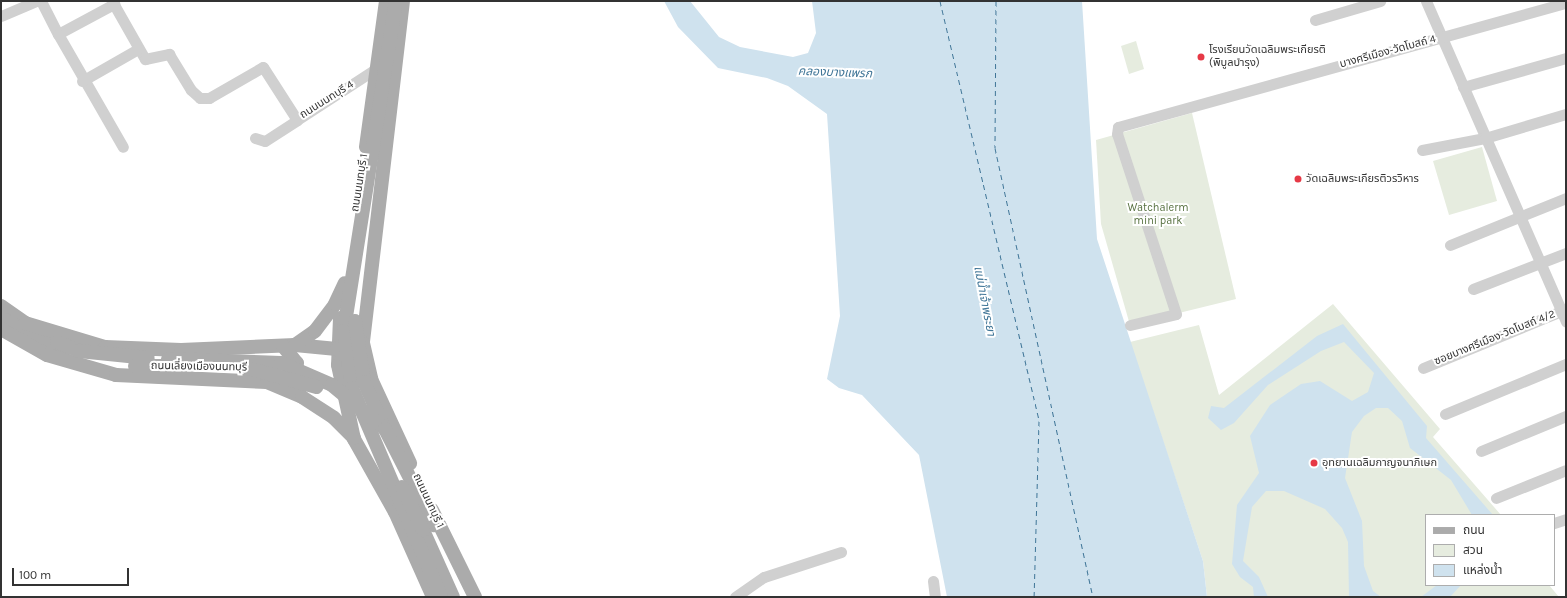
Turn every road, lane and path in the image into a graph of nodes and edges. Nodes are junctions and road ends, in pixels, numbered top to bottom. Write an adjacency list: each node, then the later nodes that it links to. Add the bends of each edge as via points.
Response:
1 (37, 1): 11 (street)
2 (41, 1): 13 (street)
3 (386, 1): 17 (main road, ถนนนนทบุรี 1)
4 (396, 1): 62 (main road, bridge, via 344,331 352,388)
5 (403, 1): 32 (main road, ถนนนนทบุรี 1); 50 (main road, bridge, via 393,39 353,330 364,382)
6 (1380, 1): 12 (street)
7 (1426, 1): 14 (street)
8 (113, 3): 13 (street); 15 (street)
9 (1566, 4): 10 (street, บางศรีเมือง-วัดโบสถ์ 4)
10 (1544, 5): 14 (street, บางศรีเมือง-วัดโบสถ์ 4)
11 (1, 16)
12 (1315, 20)
13 (58, 34): 18 (street)
14 (1442, 37): 19 (street); 39 (street, บางศรีเมือง-วัดโบสถ์ 4, via 1118,127 1116,134 1176,314)
15 (138, 49): 18 (street); 21 (street, ถนนนนทบุรี 4, via 145,59 168,54 196,97 203,99 263,67)
16 (1566, 58): 19 (street)
17 (377, 68): 21 (street, ถนนนนทบุรี 4); 31 (main road, ถนนนนทบุรี 1)
18 (82, 81): 24 (street)
19 (1462, 87): 23 (street)
20 (1566, 114): 23 (street)
21 (297, 120): 22 (street, via 265,141)
22 (255, 138)
23 (1485, 138): 25 (street); 27 (street)
24 (123, 147)
25 (1422, 150)
26 (1566, 198): 27 (street)
27 (1520, 218): 28 (street); 30 (street)
28 (1450, 245)
29 (1566, 253): 30 (street)
30 (1540, 264): 33 (street); 35 (street)
31 (345, 283): 40 (main road, via 335,304 315,331); 41 (main road, ถนนนนทบุรี 1)
32 (368, 289): 41 (main road, ถนนนนทบุรี 1, via 354,344); 45 (main road, ถนนนนทบุรี 1, via 363,343)
33 (1473, 289)
34 (1, 306): 38 (main road, ถนนเลี่ยงเมืองนนทบุรี)
35 (1563, 310): 37 (street); 44 (street, ซอยบางศรีเมือง-วัดโบสถ์ 4/2)
36 (1, 315): 38 (main road)
37 (1566, 322)
38 (10, 323): 40 (main road, ถนนเลี่ยงเมืองนนทบุรี, via 105,347 181,350); 42 (main road, ถนนเลี่ยงเมืองนนทบุรี, via 79,358 117,366); 46 (main road, ถนนเลี่ยงเมืองนนทบุรี, via 47,355 116,375 152,380)
39 (1130, 326)
40 (289, 346): 41 (main road, ถนนเลี่ยงเมืองนนทบุรี); 46 (main road, via 297,363 295,374 287,381)
41 (340, 357): 45 (main road); 47 (main road, ถนนนนทบุรี 1, via 312,393); 51 (main road, ถนนนนทบุรี 1)
42 (167, 363): 50 (main road, ถนนเลี่ยงเมืองนนทบุรี, bridge, via 281,363 332,385); 63 (main road, ถนนเลี่ยงเมืองนนทบุรี, bridge, via 268,371 322,389 350,408 378,440)
43 (1566, 364): 48 (street)
44 (1423, 368)
45 (371, 379): 54 (main road, ถนนนนทบุรี 1)
46 (268, 382): 47 (main road, ถนนเลี่ยงเมืองนนทบุรี)
47 (282, 388): 51 (main road, ถนนเลี่ยงเมืองนนทบุรี, via 334,418)
48 (1445, 414)
49 (1566, 416): 52 (street)
50 (385, 429): 64 (main road, ถนนเลี่ยงเมืองนนทบุรี, bridge)
51 (354, 439): 56 (main road, ถนนนนทบุรี 1)
52 (1481, 451)
53 (1566, 470): 55 (street)
54 (427, 496): 56 (main road, via 417,488 404,488 398,495); 65 (main road, ถนนนนทบุรี 1)
55 (1496, 498)
56 (395, 512): 61 (main road, ถนนนนทบุรี 1)
57 (1566, 519): 58 (street)
58 (1555, 523)
59 (841, 552): 66 (street, via 764,577)
60 (933, 581): 67 (street)
61 (433, 597)
62 (442, 597)
63 (453, 597)
64 (466, 597)
65 (475, 597)
66 (735, 597)
67 (936, 597)

